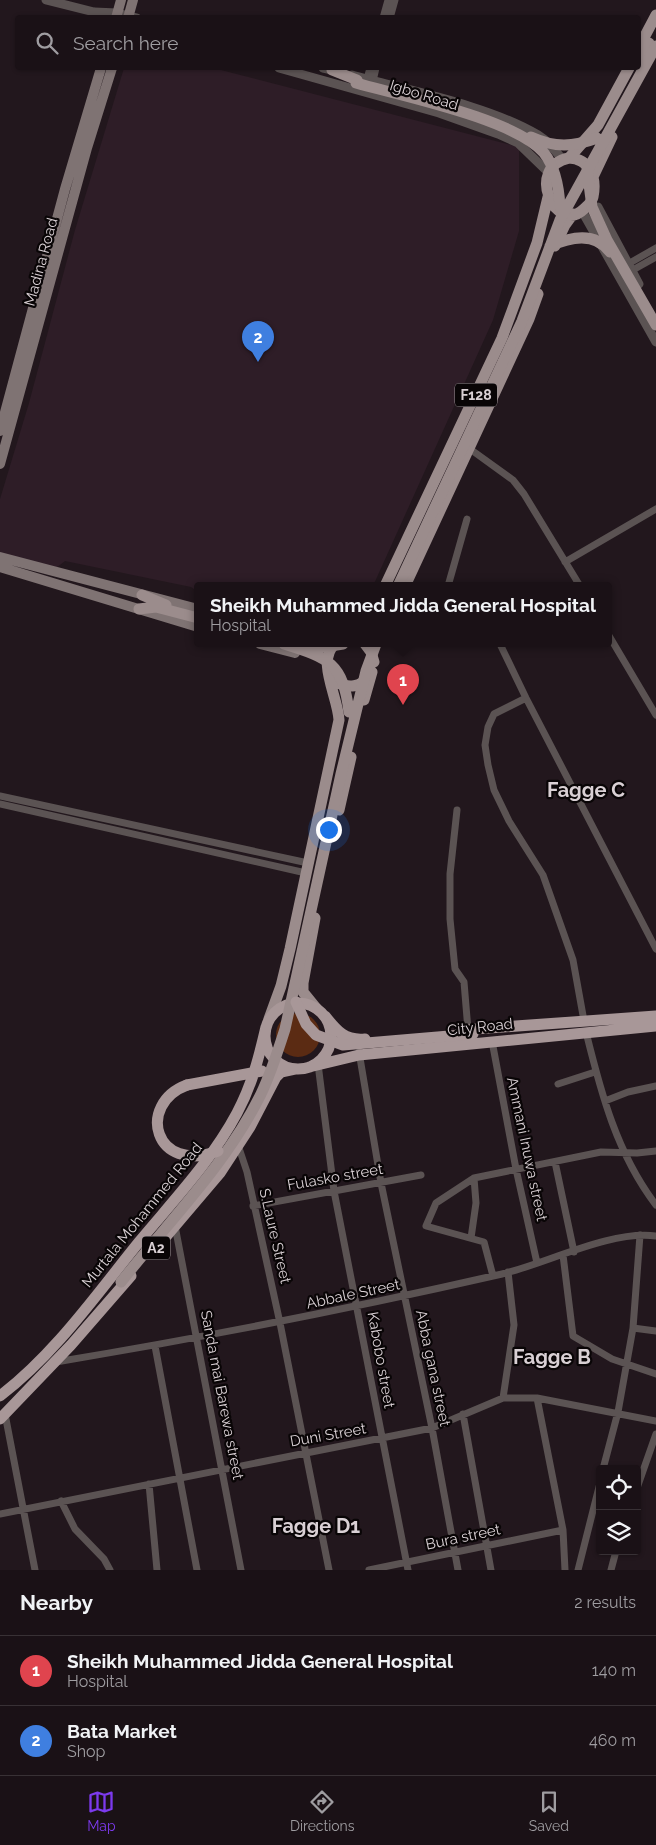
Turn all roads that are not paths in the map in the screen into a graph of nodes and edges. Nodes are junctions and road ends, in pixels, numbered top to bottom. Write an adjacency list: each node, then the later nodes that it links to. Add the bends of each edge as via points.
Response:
1 (46, 0): 6 (street)
2 (121, 0): 9 (main road)
3 (133, 0): 10 (main road)
4 (388, 0): 11 (street)
5 (395, 0): 12 (street)
6 (94, 12): 8 (street); 9 (street)
7 (656, 14): 14 (main road)
8 (100, 15)
9 (116, 15)
10 (131, 15)
11 (384, 15)
12 (391, 15)
13 (656, 30): 17 (main road)
14 (641, 43)
15 (656, 46): 31 (main road, bridge)
16 (656, 54): 31 (main road)
17 (641, 58)
18 (100, 70): 36 (main road, Madina Road)
19 (111, 70): 36 (main road, Madina Road)
20 (286, 70): 27 (street, Igbo Road)
21 (330, 70): 26 (main road)
22 (369, 70): 26 (street)
23 (374, 70): 26 (street)
24 (628, 70): 29 (main road, via 598,125)
25 (635, 70): 28 (main road)
26 (363, 80): 27 (main road); 28 (main road, bridge, via 487,117 554,145 574,146); 29 (street, Igbo Road, via 503,119 539,135); 34 (main road, bridge, via 515,132 536,145 551,164)
27 (329, 82): 30 (street, Igbo Road, via 498,134 518,143)
28 (597, 138): 34 (main road)
29 (565, 158): 30 (main road, via 552,166); 31 (main road, via 581,160)
30 (549, 173): 32 (main road, F128)
31 (590, 173): 33 (main road); 37 (main road, bridge, via 560,220); 42 (main road, bridge, via 592,207 607,240)
32 (548, 197): 35 (main road, via 556,209); 53 (main road, F128, via 537,243 502,338)
33 (593, 197): 35 (main road, F128); 40 (street)
34 (560, 207): 54 (main road, via 492,371)
35 (577, 213): 44 (street); 46 (main road, F128, via 559,238 529,319)
36 (63, 216): 45 (main road, Madina Road); 47 (main road, Madina Road)
37 (550, 246): 43 (main road, bridge, via 573,237 602,243); 55 (main road, bridge, via 499,374)
38 (656, 248): 40 (street)
39 (656, 257): 40 (street)
40 (630, 268): 41 (street)
41 (656, 315)
42 (656, 325)
43 (656, 333)
44 (656, 342)
45 (0, 431)
46 (470, 449): 51 (street, via 513,480); 56 (main road, F128)
47 (0, 464)
48 (656, 509): 51 (street)
49 (468, 519): 57 (street)
50 (0, 557): 59 (main road)
51 (565, 562): 58 (street)
52 (0, 567): 62 (main road)
53 (387, 582)
54 (392, 582)
55 (400, 582)
56 (408, 582)
57 (449, 582)
58 (578, 582)
59 (142, 595): 60 (main road); 61 (main road)
60 (170, 608): 62 (main road); 63 (main road); 64 (main road)
61 (194, 608)
62 (139, 609): 65 (main road)
63 (194, 613)
64 (194, 617)
65 (194, 626)
66 (612, 641): 80 (street)
67 (271, 647): 76 (main road, via 298,654)
68 (294, 647): 79 (main road, bridge, via 330,663 344,682)
69 (332, 647): 76 (main road, via 328,653)
70 (365, 647): 79 (main road)
71 (368, 647): 75 (main road)
72 (375, 647): 86 (main road, bridge, via 341,774)
73 (379, 647): 75 (main road)
74 (501, 647): 78 (street)
75 (374, 659): 77 (main road)
76 (328, 671): 77 (main road, via 334,681 351,687 360,685); 84 (main road, via 339,720)
77 (372, 672): 87 (main road, via 304,973 303,992)
78 (526, 698): 85 (street); 90 (street, via 494,714 485,745 488,765 494,790 509,821 543,875 573,960)
79 (349, 712): 104 (main road, via 278,1028 254,1092)
80 (656, 715)
81 (0, 796): 84 (street)
82 (0, 804): 84 (street)
83 (457, 810): 92 (street, via 450,874 450,919 455,969 464,982)
84 (307, 868): 89 (main road, via 281,986)
85 (656, 949)
86 (295, 998): 92 (highway, bridge, via 306,1024 316,1035 343,1046); 124 (main road, bridge, via 273,1066 246,1120 213,1170)
87 (320, 1012): 89 (highway, via 304,1003 290,1004 278,1009); 93 (highway, via 342,1036); 96 (highway, via 329,1025 330,1045)
88 (656, 1016): 90 (highway, City Road / A2)
89 (268, 1023): 97 (highway, via 265,1037 271,1055); 99 (highway, Murtala Mohammed Road / A2)
90 (585, 1026): 91 (highway, City Road / A2); 92 (highway, City Road / A2, via 488,1028); 94 (highway, City Road / A2); 98 (street)
91 (656, 1026)
92 (471, 1032): 93 (highway, City Road)
93 (357, 1040): 95 (street, Abba gana street)
94 (492, 1041): 95 (highway, City Road / A2); 108 (street, Ammani Inuwa street)
95 (359, 1055): 96 (highway, City Road / A2); 111 (street, Abba gana street)
96 (313, 1066): 97 (highway, A2); 112 (street, Kabobo street)
97 (290, 1068): 99 (highway); 103 (highway, Murtala Mohammed Road / A2, via 276,1077)
98 (596, 1072): 100 (street); 102 (street)
99 (255, 1073): 104 (highway, bridge, via 187,1085 169,1096 159,1111 158,1126 162,1140 175,1153 196,1157); 126 (highway, Murtala Mohammed Road / A2, via 237,1114 213,1152)
100 (558, 1084)
101 (656, 1086): 102 (street)
102 (605, 1101): 105 (street, via 617,1139)
103 (238, 1145): 114 (street, S.Laure Street); 115 (highway, Murtala Mohammed Road / A2, via 220,1173)
104 (218, 1151): 124 (main road)
105 (625, 1152): 106 (street); 107 (street, via 601,1152); 113 (street)
106 (656, 1152)
107 (554, 1162): 108 (street); 119 (street)
108 (516, 1169): 110 (street); 121 (street, Ammani Inuwa street)
109 (421, 1176): 111 (street, Fulasko street)
110 (474, 1178): 118 (street, via 476,1203); 118 (street, via 436,1203 426,1223 428,1228)
111 (380, 1183): 112 (street, Fulasko street); 125 (street, Abba gana street)
112 (334, 1191): 114 (street, Fulasko street); 127 (street, Kabobo street)
113 (656, 1205)
114 (253, 1206): 129 (street, S.Laure Street)
115 (175, 1226): 128 (highway, Murtala Mohammed Road / A2); 132 (street, Sanda mai Barewa street)
116 (640, 1235): 117 (street, Abbale Street); 119 (street, Abbale Street); 130 (street)
117 (656, 1236)
118 (471, 1238): 123 (street, via 486,1244)
119 (574, 1252): 120 (street, Abbale Street)
120 (563, 1255): 121 (street, Abbale Street); 135 (street, via 573,1336)
121 (538, 1263): 122 (street, Abbale Street)
122 (508, 1272): 123 (street, Abbale Street); 138 (street, via 514,1325)
123 (493, 1276): 125 (street, Abbale Street)
124 (118, 1279): 126 (main road); 128 (main road)
125 (403, 1297): 127 (street, Abbale Street); 144 (street, Abba gana street)
126 (90, 1302): 137 (highway, Murtala Mohammed Road / A2, via 22,1380)
127 (358, 1306): 129 (street, Abbale Street); 146 (street, Kabobo street)
128 (102, 1309): 134 (highway, Murtala Mohammed Road / A2)
129 (280, 1323): 132 (street, Abbale Street); 147 (street, S.Laure Street)
130 (633, 1328): 131 (street); 135 (street)
131 (656, 1331)
132 (197, 1339): 133 (street, Abbale Street); 149 (street, Sanda mai Barewa street)
133 (155, 1346): 134 (street, Abbale Street); 151 (street)
134 (51, 1363): 142 (highway, Murtala Mohammed Road / A2)
135 (626, 1365): 136 (street); 140 (street)
136 (656, 1374)
137 (0, 1396)
138 (503, 1398): 139 (street, Duni Street); 141 (street, Duni Street)
139 (538, 1398): 140 (street, Duni Street); 157 (street)
140 (618, 1412): 143 (street, Duni Street); 148 (street)
141 (463, 1414): 144 (street, Duni Street); 158 (street)
142 (2, 1416): 155 (street)
143 (656, 1421)
144 (432, 1428): 146 (street, Duni Street); 159 (street, Abba gana street)
145 (656, 1434): 150 (street)
146 (382, 1440): 147 (street, Duni Street); 161 (street, Kabobo street)
147 (306, 1453): 149 (street, Duni Street); 167 (street, S.Laure Street)
148 (604, 1465)
149 (222, 1469): 151 (street, Duni Street); 166 (street, Sanda mai Barewa street)
150 (641, 1477)
151 (179, 1478): 152 (street, Duni Street); 165 (street)
152 (149, 1484): 154 (street, Duni Street); 164 (street)
153 (596, 1499): 172 (street)
154 (61, 1501): 155 (street, Duni Street); 163 (street, via 75,1529 104,1559)
155 (23, 1509): 156 (street, Duni Street); 162 (street)
156 (0, 1514)
157 (562, 1530): 158 (street, Bura street); 171 (street)
158 (487, 1547): 159 (street, Bura street); 170 (street)
159 (456, 1553): 161 (street, Bura street); 169 (street, Abba gana street)
160 (615, 1555): 173 (street)
161 (407, 1567): 168 (street, Bura street)
162 (35, 1570)
163 (110, 1570)
164 (157, 1570)
165 (196, 1570)
166 (241, 1570)
167 (329, 1570)
168 (369, 1570)
169 (458, 1570)
170 (491, 1570)
171 (565, 1570)
172 (578, 1570)
173 (611, 1570)

